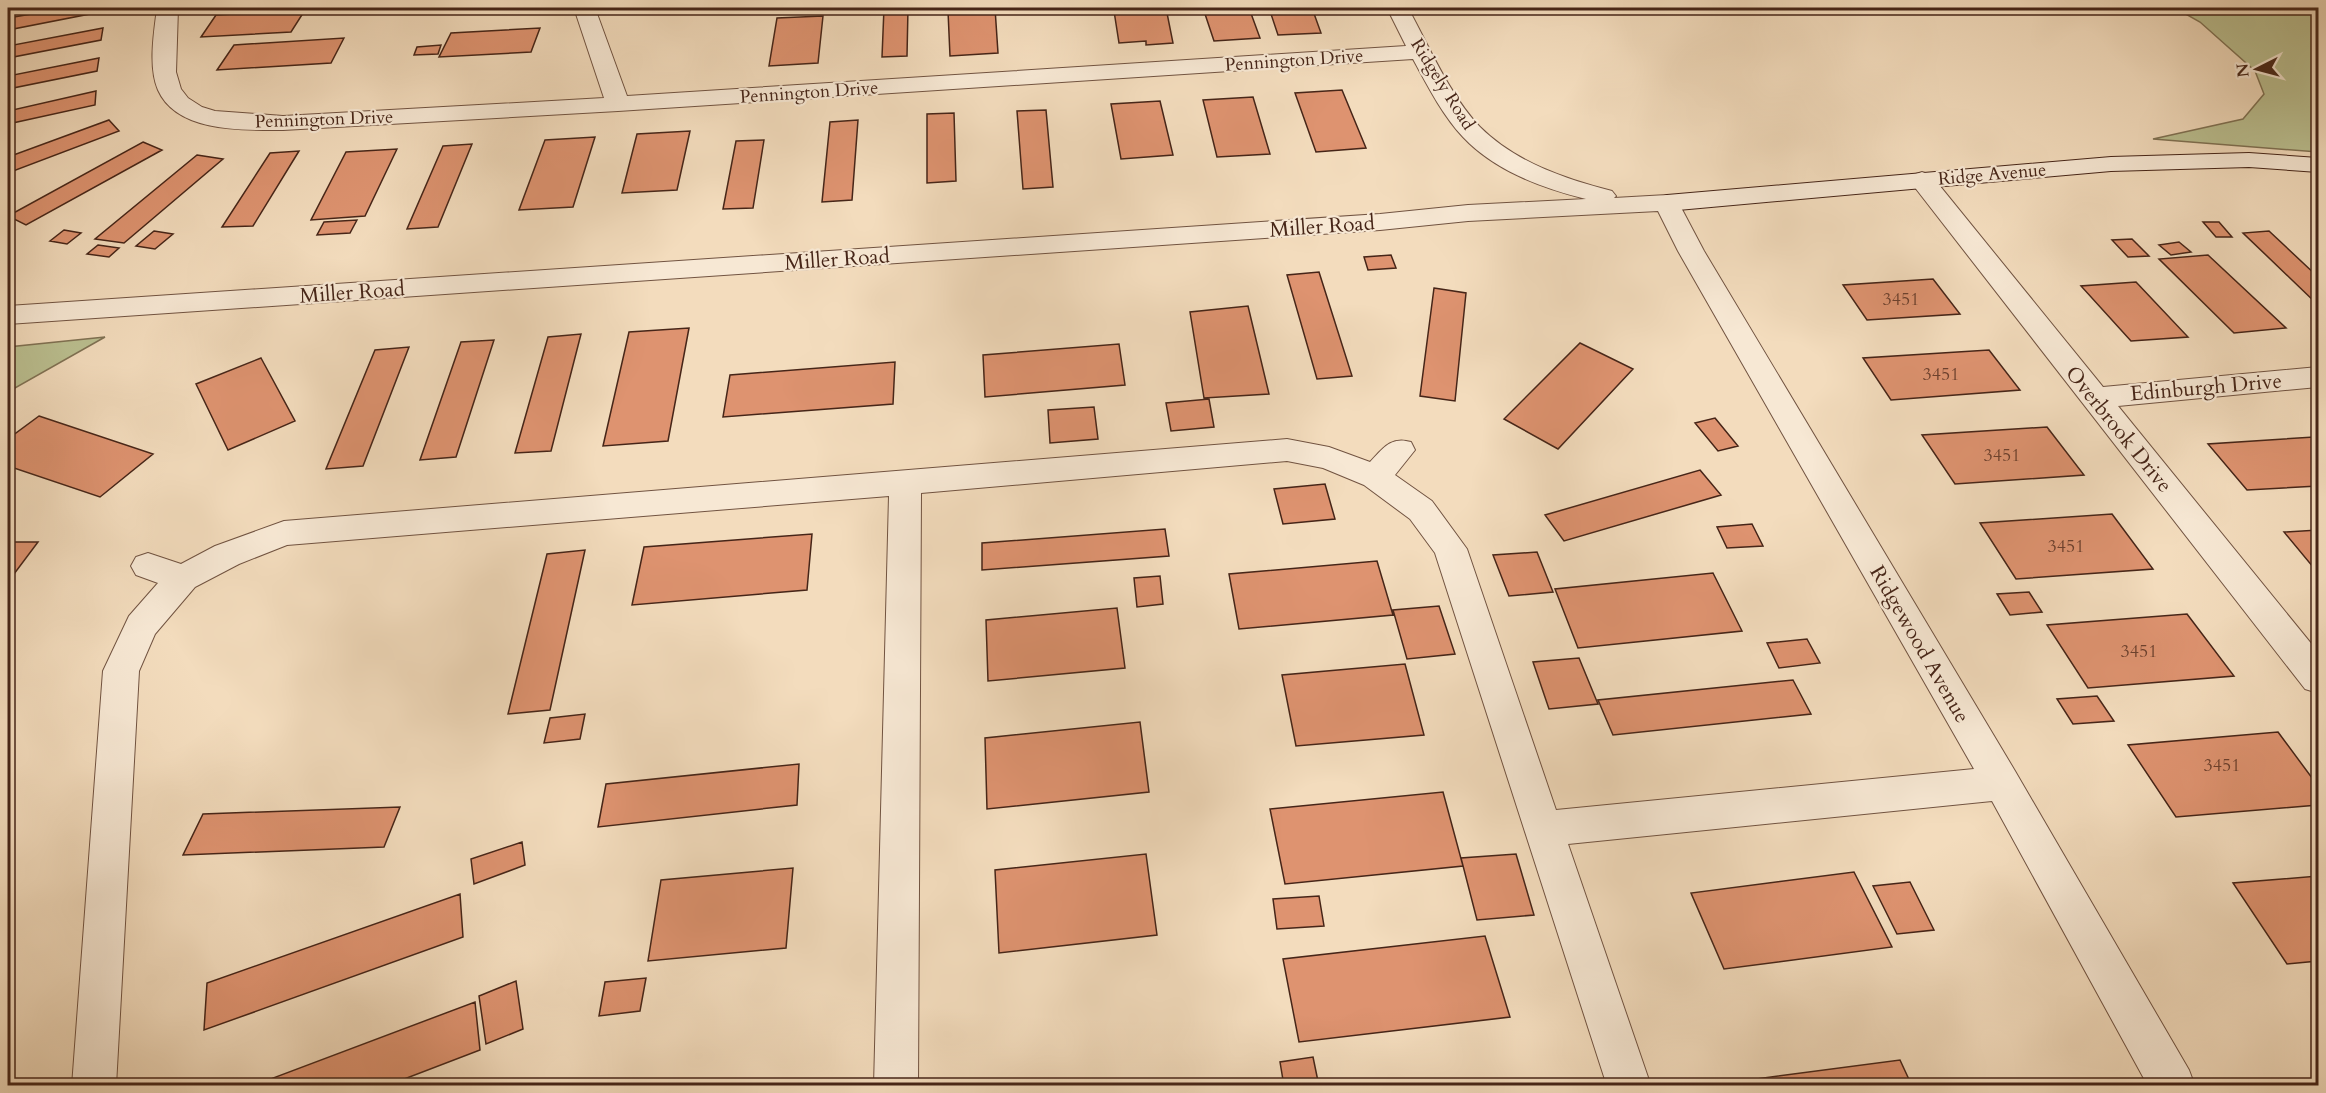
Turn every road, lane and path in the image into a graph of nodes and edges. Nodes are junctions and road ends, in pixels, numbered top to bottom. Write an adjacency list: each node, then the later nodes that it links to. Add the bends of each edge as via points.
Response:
1 (167, 8): 5 (street, Pennington Drive, via 165,74 173,97 198,114 232,122 283,123)
2 (584, 8): 5 (street)
3 (1398, 8): 4 (street, Ridgely Road)
4 (1420, 52): 5 (street, Pennington Drive); 8 (street, Ridgely Road, via 1474,135 1503,157 1562,186 1603,196)
5 (618, 104)
6 (2319, 165): 7 (street, Ridge Avenue, via 2182,161)
7 (1922, 180): 8 (street, Ridge Avenue); 11 (street, Overbrook Drive)
8 (1667, 203): 9 (street, Miller Road, via 1468,213); 18 (street, Ridgewood Avenue, via 1697,261)
9 (8, 315)
10 (2319, 377): 11 (street, Edinburgh Drive)
11 (2093, 398): 17 (street, Overbrook Drive)
12 (1400, 450): 13 (street)
13 (1375, 477): 14 (street, via 1329,458 1287,450); 19 (street, via 1421,510 1450,549)
14 (905, 483): 16 (street, via 284,533 226,555); 21 (street)
15 (148, 566): 16 (street)
16 (183, 578): 20 (street, via 141,626 121,670)
17 (2319, 678)
18 (2002, 783): 19 (street); 23 (street, Ridgewood Avenue)
19 (1542, 829): 22 (street)
20 (94, 1086)
21 (896, 1086)
22 (1629, 1086)
23 (2173, 1086)

